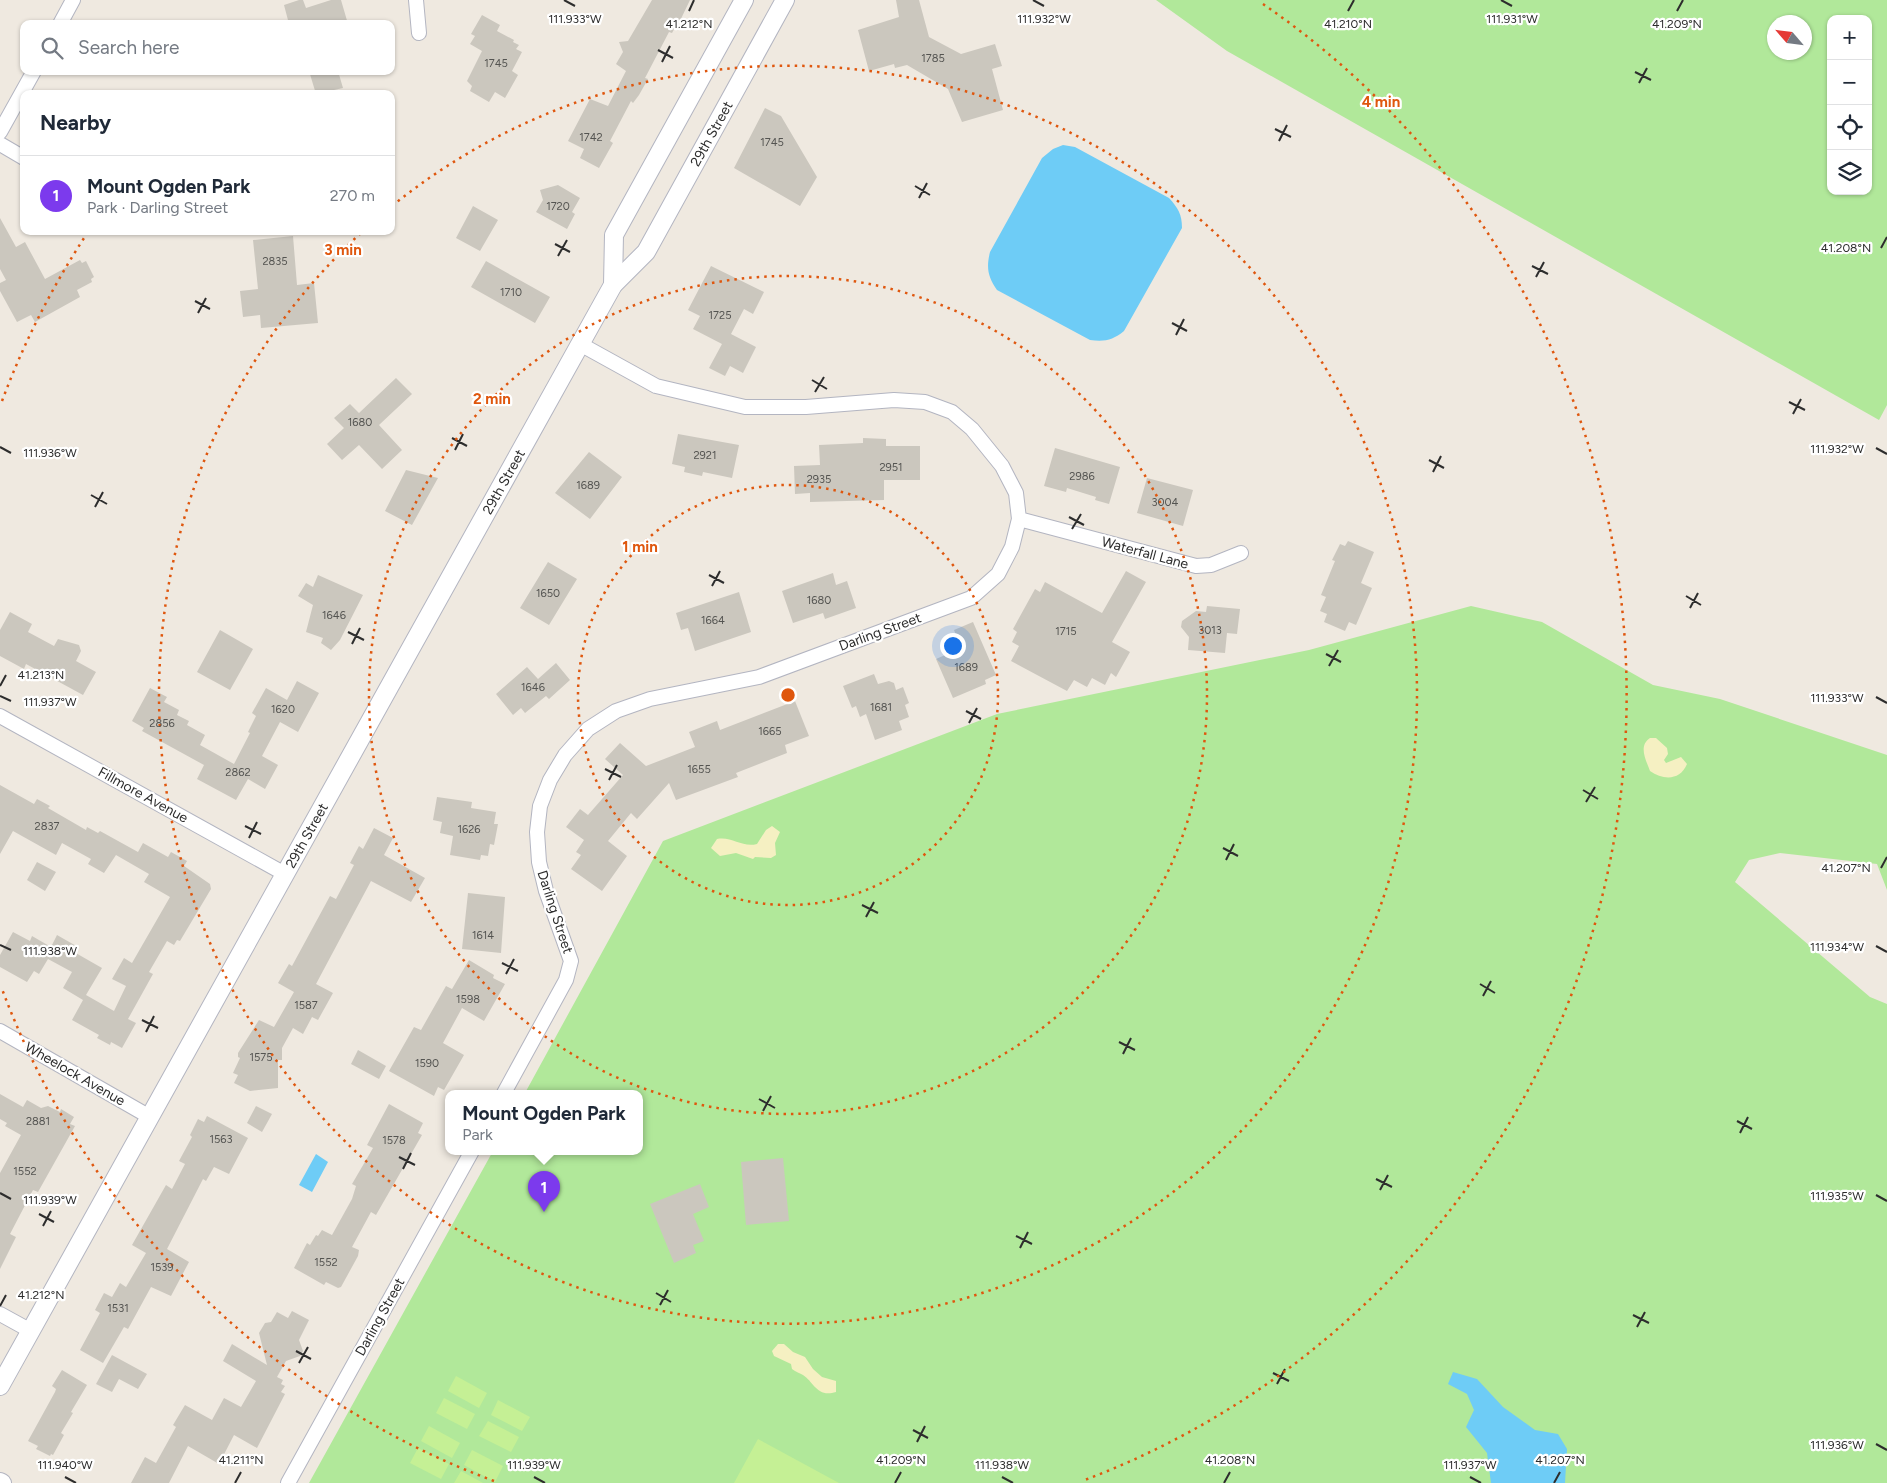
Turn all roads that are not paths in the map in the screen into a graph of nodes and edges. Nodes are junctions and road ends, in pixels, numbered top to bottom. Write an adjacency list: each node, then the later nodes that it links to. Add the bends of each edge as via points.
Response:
1 (73, 0): 5 (street)
2 (416, 0): 6 (street)
3 (744, 0): 13 (street, 29th Street, via 614,236)
4 (786, 0): 13 (street, 29th Street, via 646,252)
5 (62, 20)
6 (418, 33)
7 (32, 75): 8 (street)
8 (23, 90)
9 (20, 96): 10 (street)
10 (0, 132)
11 (0, 144): 12 (street)
12 (20, 156)
13 (613, 284): 14 (street, 29th Street)
14 (580, 344): 15 (street, Darling Street, via 656,386 745,407 806,407 894,400 924,402 952,412 972,429 1002,466 1016,493); 18 (street, 29th Street)
15 (1018, 519): 16 (street, Waterfall Lane, via 1196,566); 20 (street, Darling Street, via 1012,547 998,574 971,598 759,677 650,699 616,711 588,729 565,755 550,780 540,806 537,832 539,862 546,891 571,960 566,980)
16 (1241, 553)
17 (0, 716): 18 (street, Fillmore Avenue)
18 (285, 874): 21 (street, 29th Street)
19 (0, 1031): 21 (street, Wheelock Avenue)
20 (506, 1090)
21 (150, 1117): 24 (street, 29th Street)
22 (470, 1155): 26 (street, Darling Street)
23 (0, 1314): 24 (street)
24 (31, 1331): 25 (street, 29th Street)
25 (0, 1386)
26 (288, 1483)

